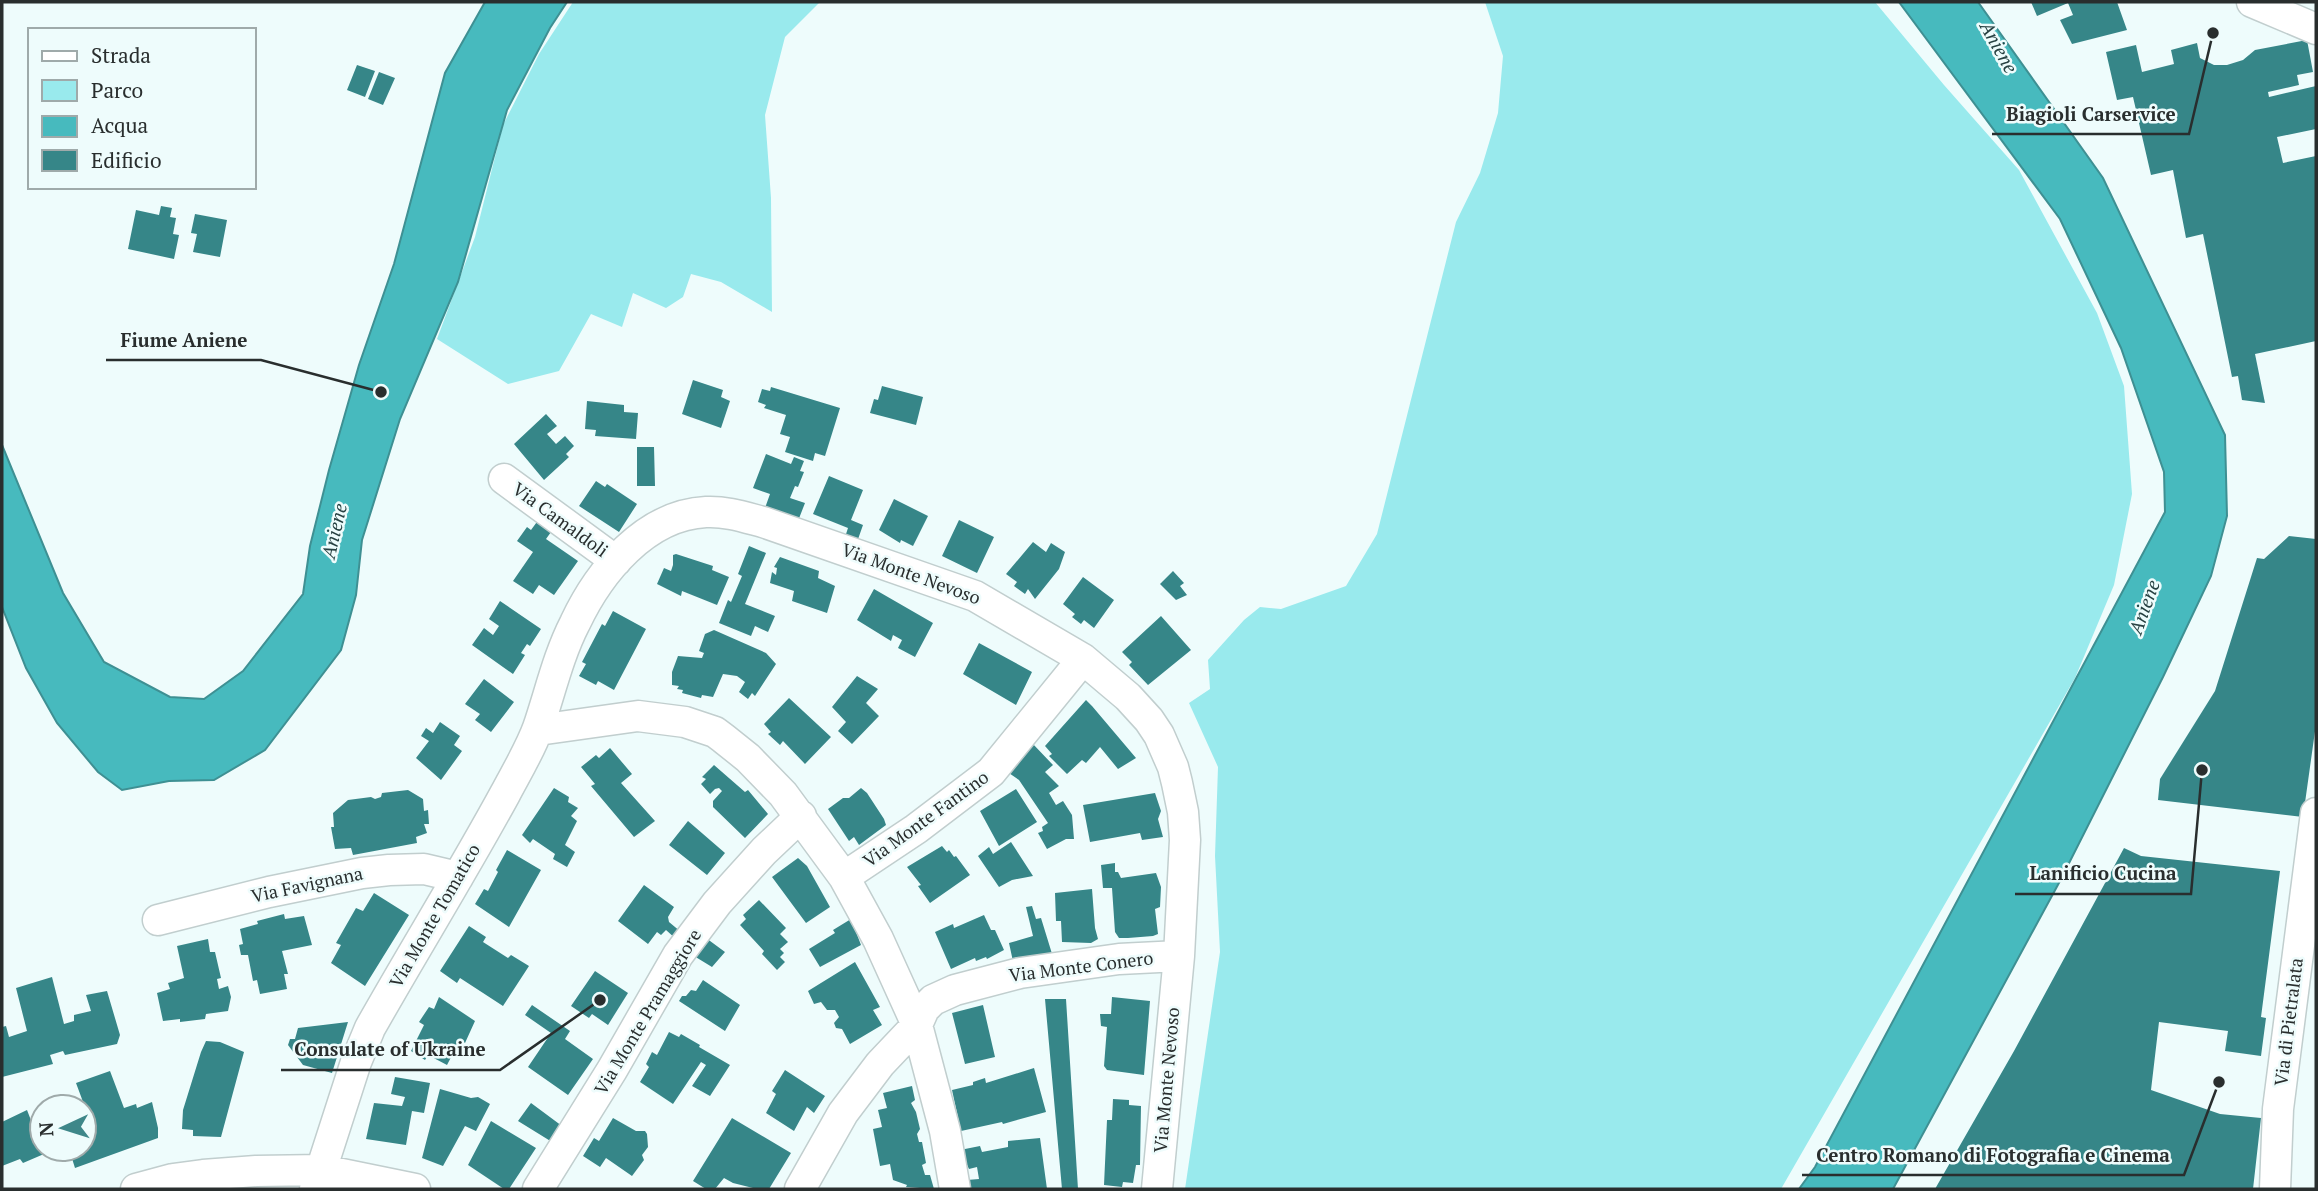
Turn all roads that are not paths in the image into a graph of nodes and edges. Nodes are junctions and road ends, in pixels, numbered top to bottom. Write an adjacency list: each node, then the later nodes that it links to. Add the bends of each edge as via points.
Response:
1 (2252, 2): 2 (street)
2 (2316, 29)
3 (503, 479): 4 (street, Via Camaldoli)
4 (616, 561): 5 (street, Via Monte Nevoso, via 652,529 675,518 707,512 743,516 975,596); 6 (street, Via Monte Nevoso, via 574,624)
5 (1083, 659): 10 (street, Via Monte Fantino, via 983,779); 12 (street, Via Monte Nevoso, via 1149,720 1173,767 1184,825)
6 (538, 730): 8 (street, via 638,716 700,726 748,758); 9 (street, Via Monte Tomatico)
7 (2316, 813): 21 (street, Via di Pietralata, via 2278,1109)
8 (801, 816): 10 (street); 17 (street, Via Monte Pramaggiore, via 730,888 686,945)
9 (458, 877): 11 (street, Via Favignana, via 425,869 362,873); 14 (street, Via Monte Tomatico, via 370,1028)
10 (844, 877): 13 (street)
11 (158, 920)
12 (1179, 956): 13 (street, Via Monte Conero, via 1093,962 996,978 943,994 924,1009); 20 (street, Via Monte Nevoso)
13 (917, 1025): 18 (street, Via Monte Conero, via 843,1113); 19 (street)
14 (318, 1180): 15 (street, via 256,1171 173,1179); 16 (street)
15 (136, 1189)
16 (415, 1189)
17 (538, 1189)
18 (800, 1189)
19 (955, 1189)
20 (1157, 1189)
21 (2275, 1189)

